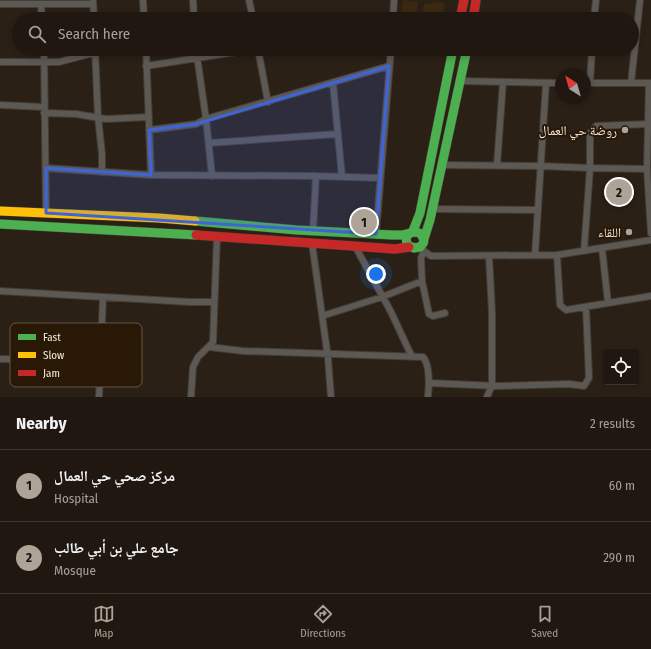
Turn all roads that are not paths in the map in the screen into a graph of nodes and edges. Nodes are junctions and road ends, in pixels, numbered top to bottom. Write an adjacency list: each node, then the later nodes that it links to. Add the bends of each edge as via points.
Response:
1 (142, 0): 14 (street)
2 (193, 0): 15 (street)
3 (249, 0): 16 (street)
4 (394, 0): 17 (street)
5 (464, 0): 18 (street)
6 (476, 0): 19 (street)
7 (596, 0): 20 (street)
8 (640, 0): 21 (street)
9 (93, 2): 11 (street); 13 (street)
10 (0, 4): 11 (street)
11 (41, 5): 12 (street)
12 (42, 12)
13 (94, 12)
14 (143, 12)
15 (194, 12)
16 (252, 12)
17 (393, 12)
18 (461, 12)
19 (473, 12)
20 (595, 12)
21 (639, 12)
22 (45, 56): 35 (street)
23 (77, 56): 35 (street, via 59,62)
24 (95, 56): 50 (street)
25 (146, 56): 36 (street)
26 (210, 56): 33 (street)
27 (258, 56): 47 (street)
28 (390, 56): 37 (street)
29 (453, 56): 75 (street, via 420,213)
30 (466, 56): 39 (street)
31 (591, 56): 38 (street)
32 (635, 56): 45 (street)
33 (196, 58): 36 (street); 52 (street)
34 (0, 62): 35 (street)
35 (45, 62): 49 (street)
36 (146, 66): 51 (street)
37 (389, 66): 42 (street); 68 (street)
38 (589, 68)
39 (461, 81): 40 (street); 57 (street)
40 (503, 82): 41 (street); 58 (street)
41 (546, 82): 43 (street); 59 (street)
42 (334, 83): 47 (street); 55 (street)
43 (555, 83)
44 (591, 83): 45 (street)
45 (632, 83): 46 (street)
46 (650, 83): 53 (street)
47 (268, 102): 52 (street)
48 (0, 105): 49 (street)
49 (44, 110): 50 (street); 60 (street)
50 (98, 117): 51 (street, via 106,120); 63 (street)
51 (148, 117): 54 (street)
52 (206, 119): 54 (street, via 196,124); 56 (street)
53 (648, 124): 61 (street, via 596,126 590,133); 62 (street)
54 (149, 130): 64 (street)
55 (338, 134): 56 (street); 67 (street)
56 (209, 143): 65 (street)
57 (442, 165): 58 (street); 69 (street)
58 (497, 165): 59 (street)
59 (541, 166): 61 (street); 70 (street)
60 (46, 168): 63 (street); 72 (street)
61 (590, 168): 62 (street); 85 (street)
62 (647, 169): 76 (street)
63 (102, 172): 64 (street)
64 (151, 175): 65 (street)
65 (212, 176): 66 (street)
66 (316, 176): 67 (street); 74 (street)
67 (342, 177): 68 (street)
68 (380, 178): 77 (street)
69 (432, 209): 70 (street); 82 (street)
70 (538, 210): 86 (street)
71 (0, 211): 72 (street)
72 (46, 213): 74 (street, via 159,218)
73 (0, 224): 78 (street)
74 (313, 230): 77 (street)
75 (411, 232): 77 (street, via 401,235); 82 (street, via 421,234); 83 (street, via 406,240)
76 (651, 233)
77 (376, 234)
78 (217, 236): 80 (street); 94 (street)
79 (651, 240): 84 (street)
80 (312, 243): 81 (street); 98 (street)
81 (355, 246): 83 (street, via 395,249); 92 (street)
82 (423, 246): 83 (street, via 415,249); 88 (street, via 431,256); 89 (street)
83 (409, 247)
84 (602, 248): 85 (street); 95 (street)
85 (584, 251): 87 (street)
86 (535, 255): 87 (street); 88 (street)
87 (557, 255): 96 (street, via 560,305 566,310)
88 (489, 256): 106 (street)
89 (422, 281): 92 (street); 97 (street, via 429,314 433,316)
90 (0, 291): 93 (street)
91 (651, 296): 95 (street)
92 (382, 297): 98 (street); 102 (street)
93 (103, 298): 94 (street); 99 (street)
94 (214, 302): 100 (street, via 214,342)
95 (608, 303): 96 (street)
96 (586, 307): 106 (street, via 589,378 584,386)
97 (445, 313)
98 (322, 316): 101 (street)
99 (102, 323)
100 (209, 347): 101 (street, via 243,351); 109 (street, via 198,357 193,367)
101 (327, 353): 102 (street); 110 (street)
102 (412, 357): 105 (street, via 423,357 426,361)
103 (0, 359): 104 (street)
104 (10, 359)
105 (429, 383): 106 (street); 111 (street)
106 (492, 386): 112 (street)
107 (99, 387): 108 (street)
108 (99, 397)
109 (191, 397)
110 (331, 397)
111 (428, 397)
112 (487, 397)

